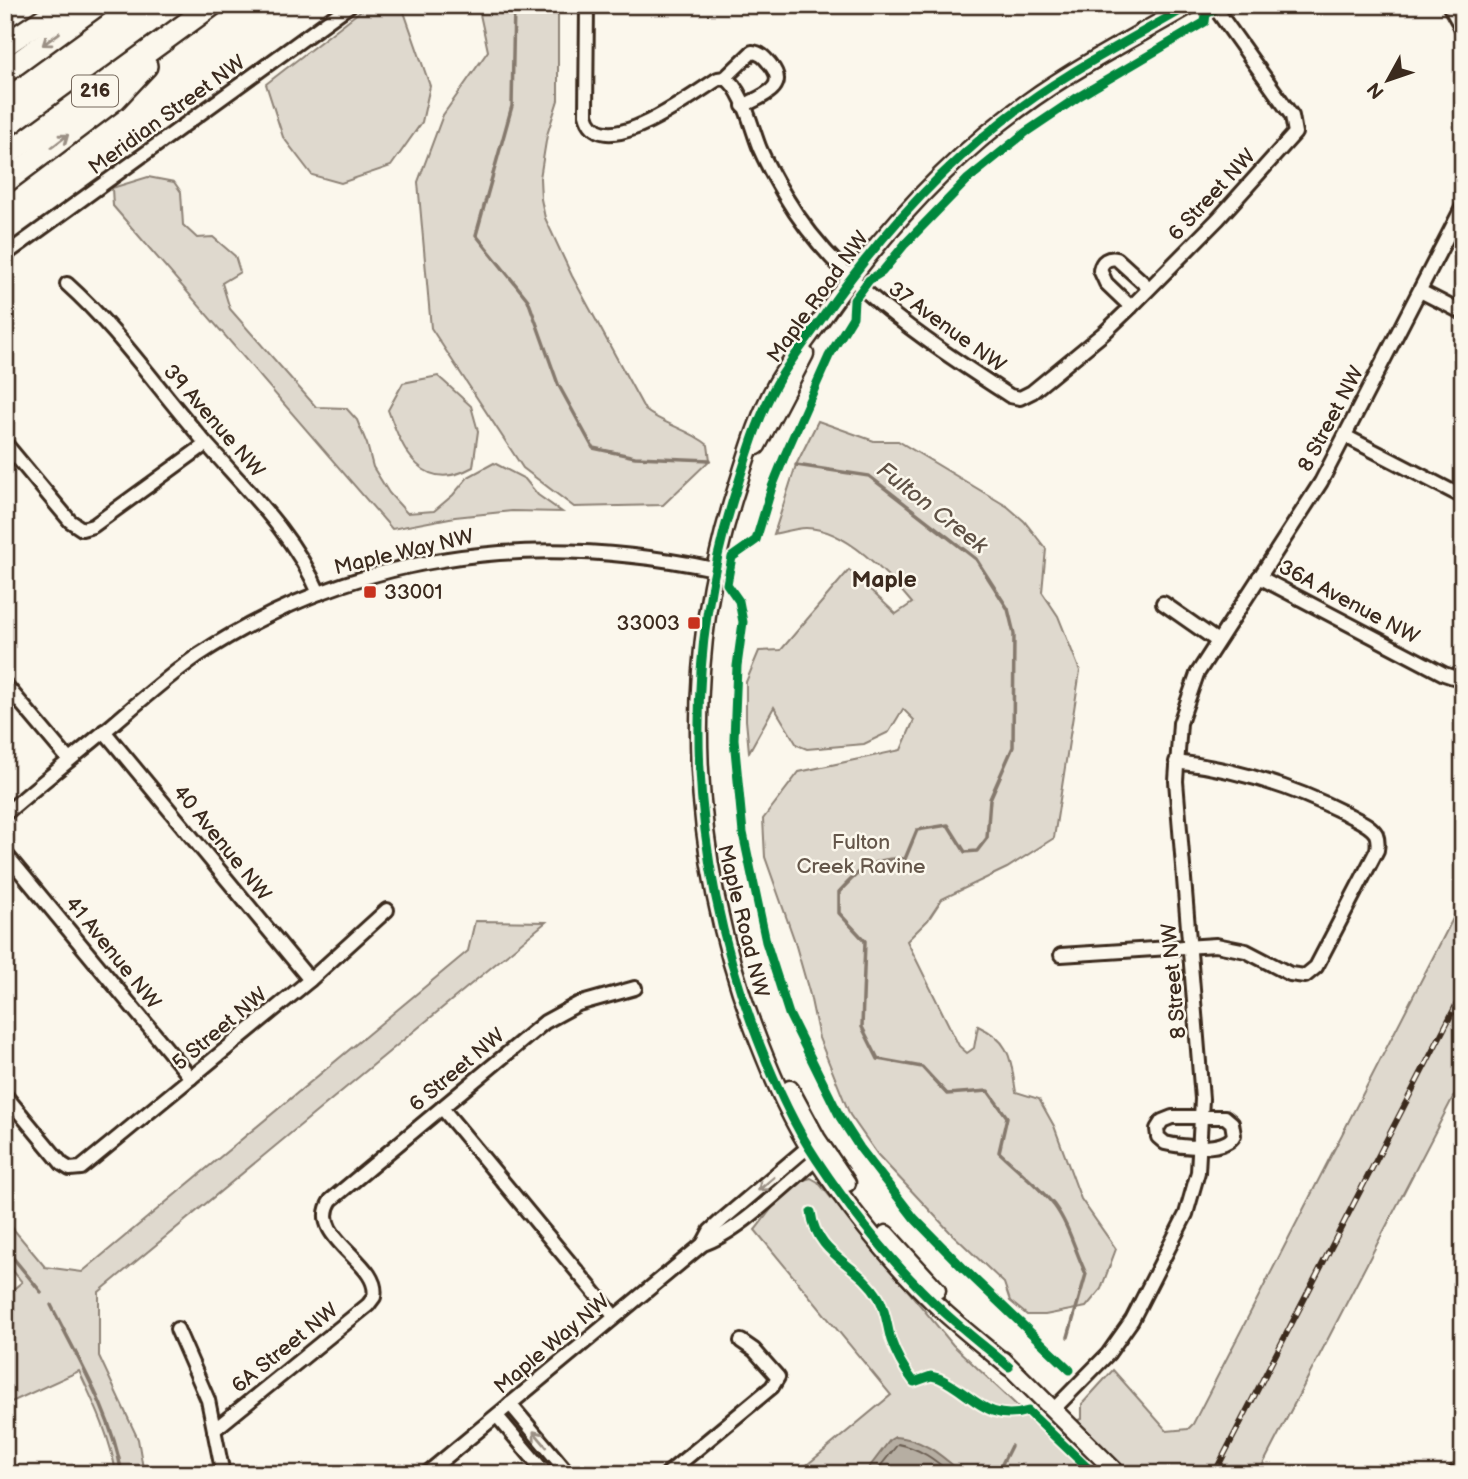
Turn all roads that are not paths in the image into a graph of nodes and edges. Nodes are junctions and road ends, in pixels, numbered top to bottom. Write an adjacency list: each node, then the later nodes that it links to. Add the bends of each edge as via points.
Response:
1 (65, 5): 11 (highway)
2 (97, 5): 12 (highway, one-way to 12)
3 (212, 5): 9 (highway, 216)
4 (350, 5): 18 (street, Meridian Street NW)
5 (587, 5): 13 (street, via 586,108 590,125 605,132 636,127)
6 (1190, 5): 19 (street, Maple Road NW, via 1067,75 994,128 917,199)
7 (1213, 5): 21 (street, 6 Street NW, via 1295,123 1295,133)
8 (1449, 5): 10 (street)
9 (184, 26): 15 (highway, 216); 16 (highway, one-way to 9, via 115,99)
10 (1463, 30)
11 (5, 45)
12 (5, 72)
13 (725, 78): 14 (street, 37 Avenue NW, via 734,85); 14 (street, via 752,52 762,55 775,70 778,80 774,88)
14 (744, 106): 19 (street, 37 Avenue NW, via 764,159 789,204)
15 (5, 156)
16 (5, 182)
17 (1463, 206): 22 (street, 8 Street NW)
18 (5, 256)
19 (850, 277): 25 (street, 37 Avenue NW, via 900,321 1010,396); 30 (street, Maple Road NW, via 823,317 738,484)
20 (67, 284): 28 (street, 39 Avenue NW)
21 (1149, 288): 23 (street, 6 Street NW); 23 (street, via 1117,259 1104,262 1102,278)
22 (1420, 291): 24 (street); 26 (street, 8 Street NW)
23 (1131, 307): 25 (street, 6 Street NW, via 1080,354)
24 (1463, 313)
25 (1020, 398)
26 (1345, 436): 29 (street); 31 (street, 8 Street NW)
27 (5, 443): 28 (street, via 70,521 82,528 93,526)
28 (206, 444): 32 (street, 39 Avenue NW, via 281,528)
29 (1463, 497)
30 (714, 569): 32 (street, Maple Way NW, via 583,551 508,551 414,565); 52 (street, Maple Road NW, via 699,701 701,796 712,883 751,1021)
31 (1259, 577): 34 (street, 8 Street NW); 35 (street, 36A Avenue NW, via 1444,674)
32 (319, 593): 37 (street, Maple Way NW, via 253,623 197,657)
33 (1163, 603): 34 (street)
34 (1216, 640): 39 (street, 8 Street NW, via 1188,695)
35 (1461, 676)
36 (5, 684): 38 (street)
37 (104, 731): 38 (street, Maple Way NW); 45 (street, 40 Avenue NW)
38 (69, 760): 40 (street, Maple Way NW)
39 (1176, 761): 43 (street, 8 Street NW); 43 (street, via 1231,770 1291,788 1359,821 1375,832 1378,844 1316,967 1305,976 1290,974 1237,948)
40 (5, 814)
41 (5, 853): 47 (street, 41 Avenue NW)
42 (387, 910): 45 (street, 5 Street NW)
43 (1190, 945): 44 (street); 50 (street, 8 Street NW)
44 (1061, 955)
45 (310, 980): 47 (street, 5 Street NW)
46 (635, 988): 49 (street, 6 Street NW, via 556,1015)
47 (191, 1078): 48 (street, 5 Street NW, via 74,1170 62,1164)
48 (5, 1095)
49 (442, 1108): 53 (street, 6 Street NW, via 333,1197 324,1214 329,1229 370,1279); 54 (street)
50 (1203, 1117): 51 (street, 8 Street NW); 51 (street, via 1229,1119 1234,1135 1223,1145); 51 (street, via 1167,1119 1156,1133 1165,1143)
51 (1201, 1146): 58 (street, 8 Street NW, via 1191,1202 1144,1297 1108,1353)
52 (817, 1149): 54 (street, Maple Way NW, via 722,1220 703,1244); 58 (street, Maple Road NW, via 889,1238)
53 (375, 1292): 60 (street, 6A Street NW, via 372,1302)
54 (614, 1316): 57 (street, Maple Way NW)
55 (177, 1329): 60 (street, via 205,1391)
56 (741, 1341): 66 (street, via 778,1377 762,1396)
57 (510, 1404): 59 (street, Maple Way NW); 65 (street, one-way to 57)
58 (1053, 1410): 67 (street, Maple Road NW)
59 (497, 1416): 63 (street, Maple Way NW); 64 (street)
60 (214, 1430): 62 (street)
61 (1463, 1466): 68 (street)
62 (223, 1474)
63 (426, 1474)
64 (546, 1474)
65 (569, 1474)
66 (667, 1474)
67 (1118, 1474)
68 (1453, 1474)

